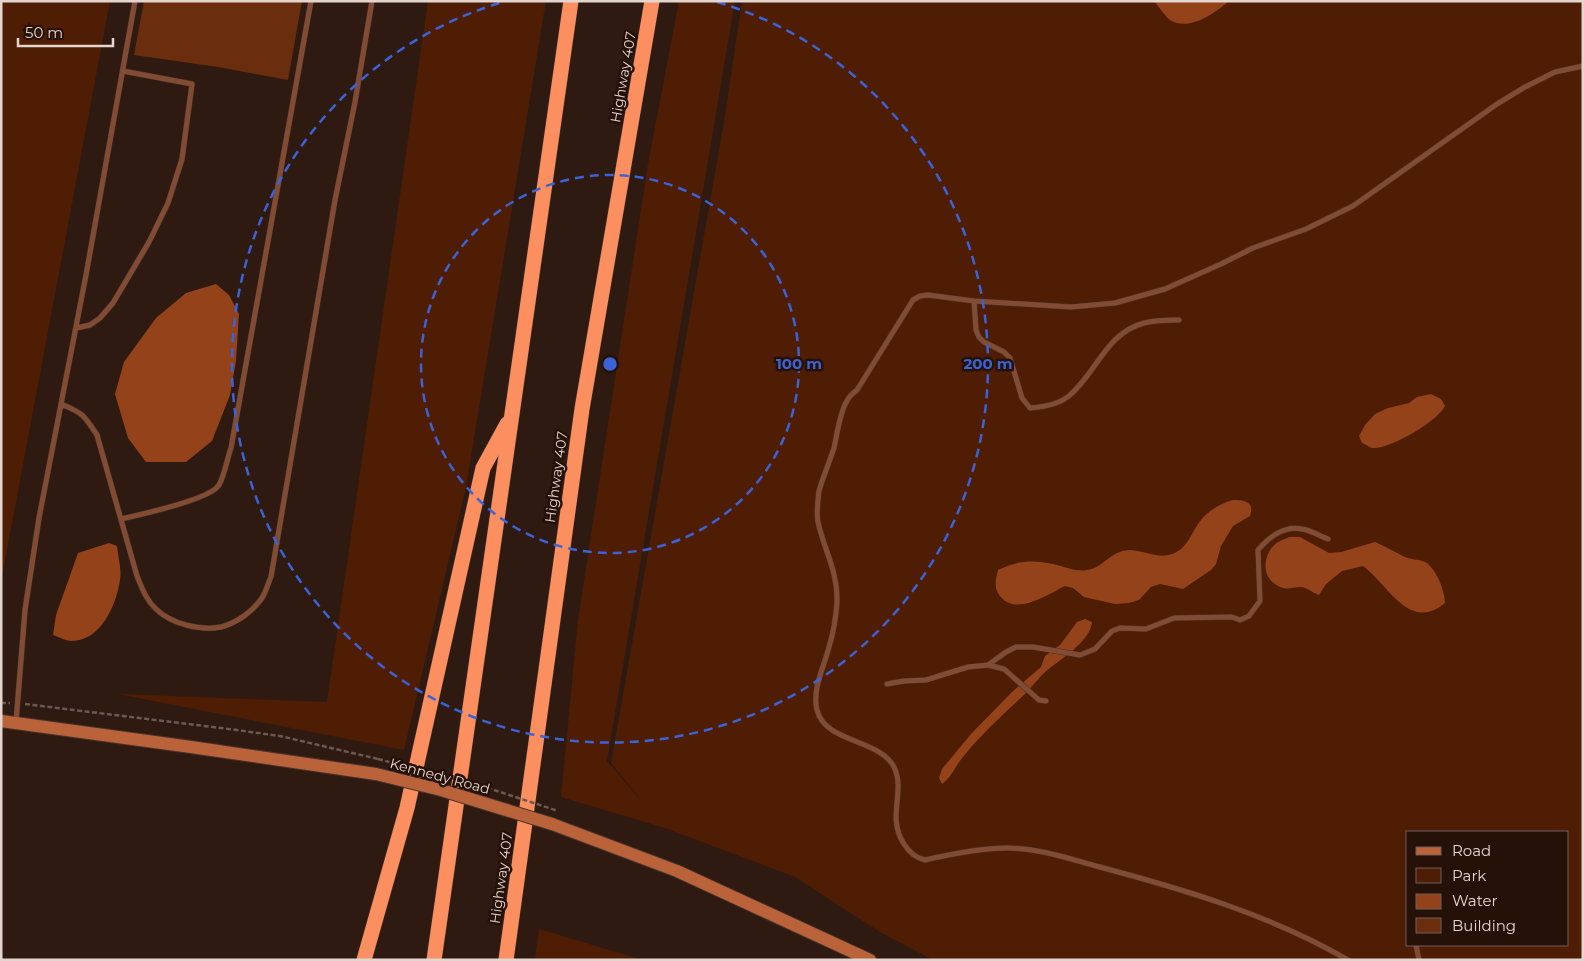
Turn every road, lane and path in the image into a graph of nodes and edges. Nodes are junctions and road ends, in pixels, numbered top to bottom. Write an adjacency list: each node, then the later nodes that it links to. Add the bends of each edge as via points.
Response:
1 (135, 1): 7 (lane)
2 (311, 1): 13 (lane, via 231,448 219,486 206,495)
3 (372, 1): 13 (lane, via 271,577 262,598 249,612 221,627 186,625 169,618 145,596)
4 (571, 1): 12 (highway)
5 (652, 1): 27 (highway, Highway 407, via 582,409)
6 (1583, 66): 8 (lane, via 1555,72 1497,104 1354,206 1164,289 1115,303 1071,307)
7 (123, 71): 10 (lane); 10 (lane, via 192,84 182,159 168,203 120,291 100,318)
8 (974, 301): 9 (lane, via 979,337 1010,358 1022,398 1030,408 1045,407 1069,396 1110,344 1128,330 1144,323); 30 (lane, via 928,294 913,300 846,402 819,492 818,520 833,568 837,603 830,646 818,683 817,708 820,716 828,726 873,749 891,763 898,784 896,826 906,847 917,858 924,860 1006,848 1039,851 1255,915 1316,941)
9 (1179, 320)
10 (76, 328): 11 (lane)
11 (61, 404): 13 (lane, via 79,411 97,436); 19 (lane, via 25,610)
12 (512, 414): 25 (highway, via 483,468 407,808); 26 (highway)
13 (121, 519)
14 (1328, 539): 15 (lane, via 1302,528 1293,528 1264,542 1258,550 1260,601 1249,616 1240,620 1232,617 1174,618 1146,629 1120,628 1112,631 1095,649 1080,655 1033,647 1016,648)
15 (988, 665): 16 (lane, via 968,667 926,680); 17 (lane, via 1004,669 1039,700)
16 (887, 684)
17 (1046, 701)
18 (1, 703): 19 (path)
19 (18, 703): 21 (lane); 22 (path, bridge, via 263,734 378,759 488,788)
20 (1, 721): 21 (main road, Kennedy Road)
21 (16, 723): 24 (main road, Kennedy Road, bridge, via 376,774 441,790 552,824 677,871)
22 (558, 811)
23 (1416, 946): 31 (lane)
24 (846, 949): 28 (main road, Kennedy Road); 29 (main road, Kennedy Road)
25 (364, 960)
26 (434, 960)
27 (506, 960)
28 (862, 960)
29 (870, 960)
30 (1348, 960)
31 (1419, 960)

